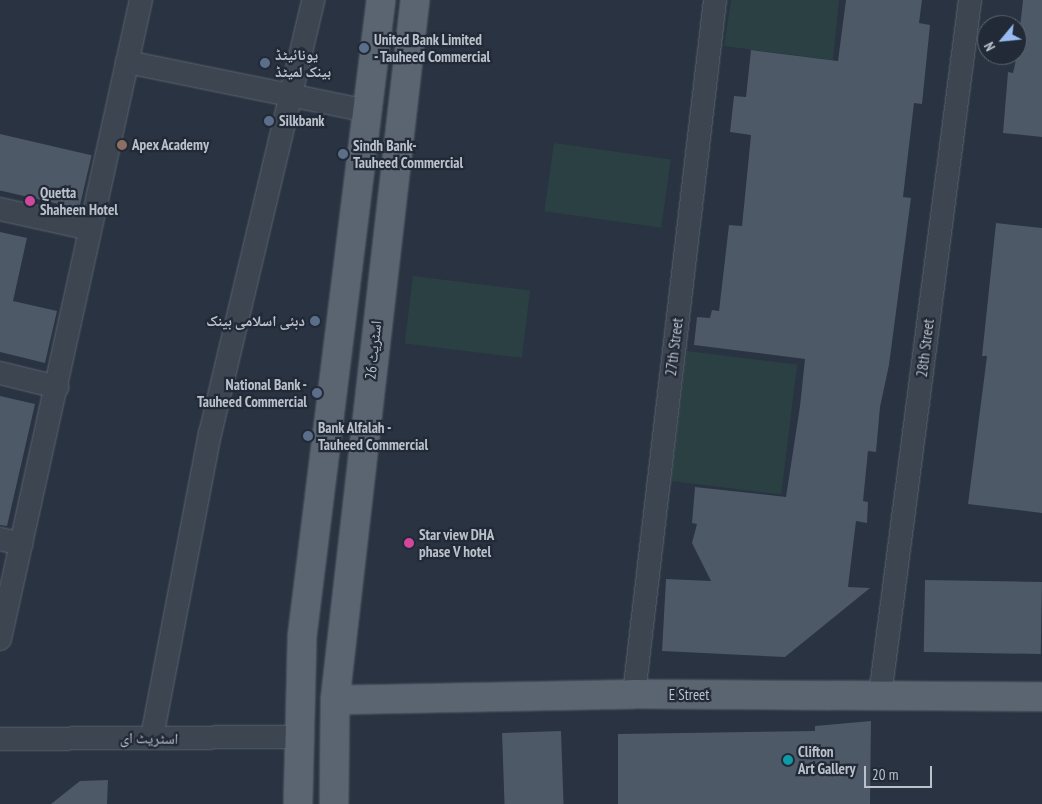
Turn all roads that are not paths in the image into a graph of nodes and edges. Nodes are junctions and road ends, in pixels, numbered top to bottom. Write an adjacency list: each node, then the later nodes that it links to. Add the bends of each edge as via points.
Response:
1 (141, 0): 7 (street)
2 (313, 0): 8 (street)
3 (381, 0): 9 (main road)
4 (415, 0): 19 (main road, اسٹریٹ 26)
5 (715, 0): 16 (street, 27th Street)
6 (970, 0): 17 (street, 28th Street)
7 (126, 62): 8 (street); 11 (street)
8 (291, 95): 9 (street); 20 (street, via 210,434)
9 (368, 111): 21 (main road, via 302,638)
10 (0, 209): 11 (street)
11 (90, 229): 13 (street)
12 (0, 373): 13 (street)
13 (57, 387): 14 (street)
14 (11, 542): 15 (street)
15 (0, 639)
16 (634, 694): 17 (main road, E Street); 19 (main road, E Street)
17 (880, 696): 18 (main road, E Street)
18 (1042, 697)
19 (335, 700): 24 (main road, اسٹریٹ 26)
20 (152, 737): 21 (street, اسٹریٹ ای); 22 (street, اسٹریٹ ای)
21 (298, 738): 23 (main road)
22 (0, 739)
23 (298, 804)
24 (334, 804)

